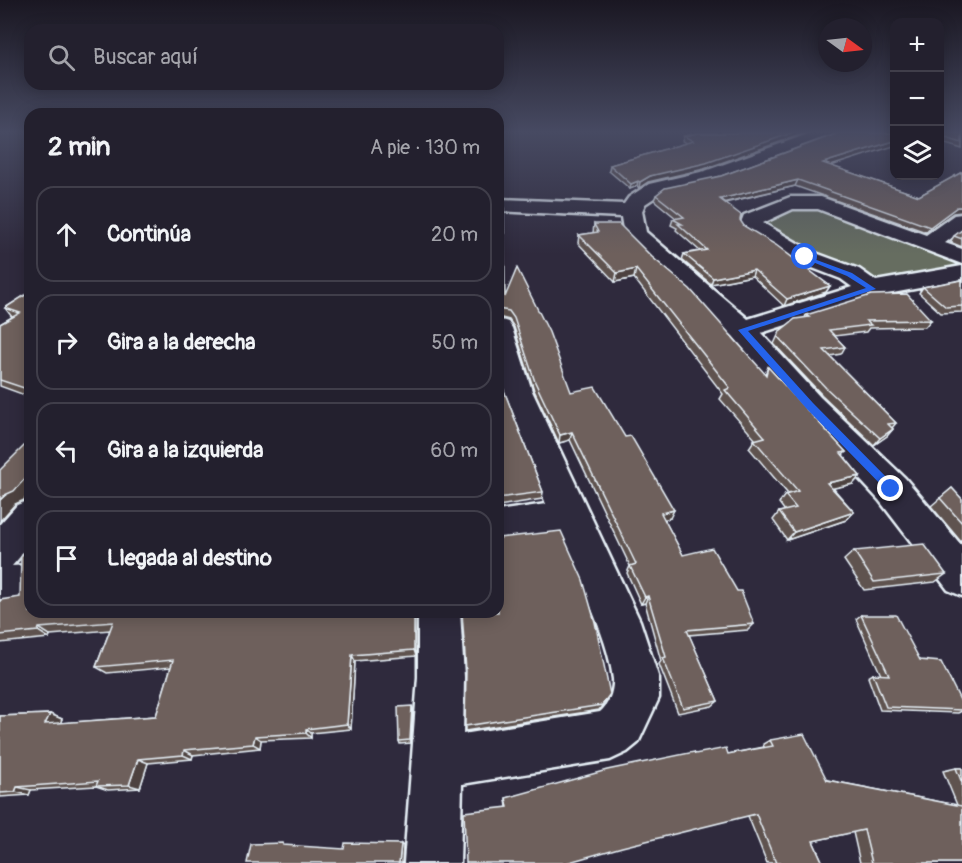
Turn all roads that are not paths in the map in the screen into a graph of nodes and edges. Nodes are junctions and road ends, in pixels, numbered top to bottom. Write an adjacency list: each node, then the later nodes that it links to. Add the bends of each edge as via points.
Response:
1 (716, 173): 3 (street, via 656,188 636,201)
2 (504, 205): 3 (street)
3 (631, 211): 9 (street, via 635,235)
4 (962, 220): 5 (street)
5 (929, 244): 6 (street); 8 (street, via 817,202 790,203 752,220 751,225 796,252 850,274)
6 (962, 257)
7 (962, 273): 8 (street)
8 (872, 289): 9 (street)
9 (742, 330): 16 (street, via 891,489)
10 (504, 366): 11 (street)
11 (508, 391): 12 (street)
12 (570, 516): 14 (street); 20 (street, via 624,637 636,680 635,698 621,726 610,735)
13 (24, 523): 15 (street)
14 (504, 527)
15 (0, 553)
16 (962, 577)
17 (24, 585): 18 (street)
18 (0, 587)
19 (439, 618): 20 (street)
20 (438, 764): 21 (street)
21 (432, 863)

